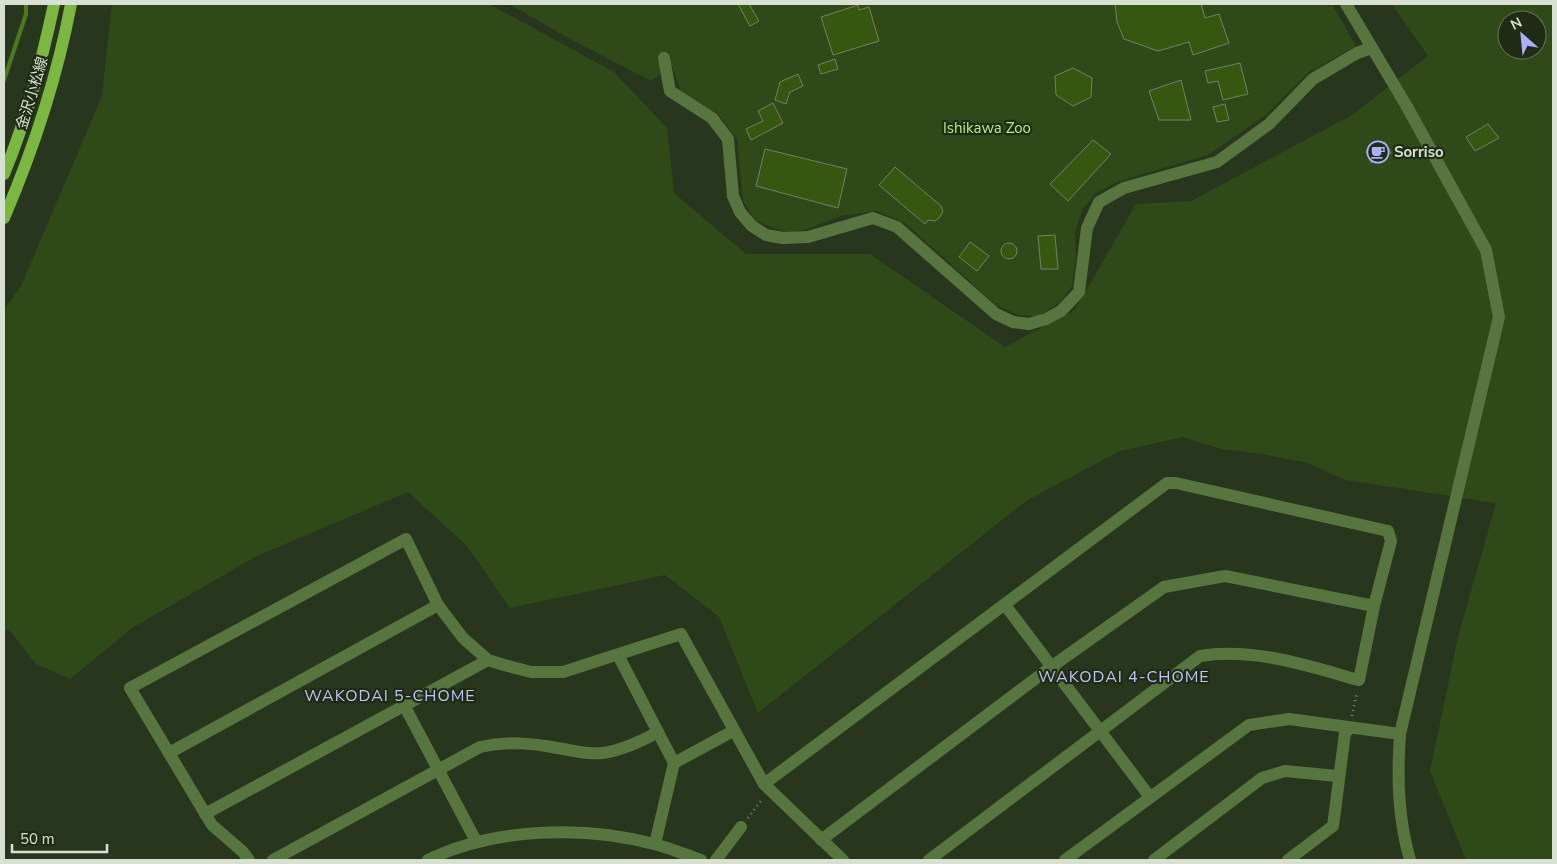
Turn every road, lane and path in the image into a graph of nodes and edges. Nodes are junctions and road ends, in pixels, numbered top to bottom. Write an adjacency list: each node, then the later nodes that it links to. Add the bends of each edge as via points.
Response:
1 (54, 4): 6 (main road, 金沢小松線, via 39,74)
2 (71, 4): 7 (main road, 金沢小松線, via 51,93)
3 (1346, 4): 4 (street)
4 (1371, 48): 5 (street, via 1313,79 1269,124 1217,162 1124,188 1099,202 1087,228 1079,292 1061,311 1029,324 1013,322 996,314 897,227 872,218 808,237 766,235 752,226 740,212 733,196 728,139 712,118 670,91); 20 (street, via 1486,250 1498,317)
5 (664, 58)
6 (4, 174)
7 (4, 218)
8 (438, 605): 12 (street, via 463,638); 21 (street); 21 (street, via 406,539 130,688)
9 (1004, 605): 10 (street, via 1167,483 1176,483 1388,531 1392,542); 13 (street); 25 (street)
10 (1374, 606): 13 (street, via 1225,576 1164,587); 14 (street)
11 (618, 655): 12 (street, via 563,672 531,672); 17 (street, via 681,634); 19 (street)
12 (488, 660): 15 (street)
13 (1051, 667): 18 (street); 29 (street)
14 (1359, 680): 16 (path); 18 (street, via 1252,654 1224,652 1200,656)
15 (404, 705): 23 (street); 27 (street)
16 (1350, 728): 20 (street); 24 (street, via 1345,733); 26 (street, via 1289,719 1249,725)
17 (733, 731): 22 (street); 25 (street)
18 (1099, 731): 26 (street); 39 (street)
19 (658, 732): 22 (street); 23 (street, via 604,753 498,743 480,747)
20 (1400, 734): 42 (street, via 1397,778 1402,832)
21 (169, 753): 27 (street)
22 (674, 763): 31 (street)
23 (438, 769): 30 (street); 34 (street)
24 (1338, 776): 40 (street, via 1285,771 1262,778); 41 (street, via 1333,826)
25 (766, 787): 28 (path); 29 (street)
26 (1150, 797): 32 (street)
27 (205, 814): 33 (street, via 212,825)
28 (741, 827): 37 (street)
29 (821, 840): 38 (street)
30 (476, 841): 31 (street, via 571,832); 35 (street)
31 (655, 844): 36 (street)
32 (1070, 859)
33 (249, 860)
34 (273, 860)
35 (428, 860)
36 (701, 860)
37 (716, 860)
38 (843, 860)
39 (929, 860)
40 (1154, 860)
41 (1288, 860)
42 (1410, 860)

